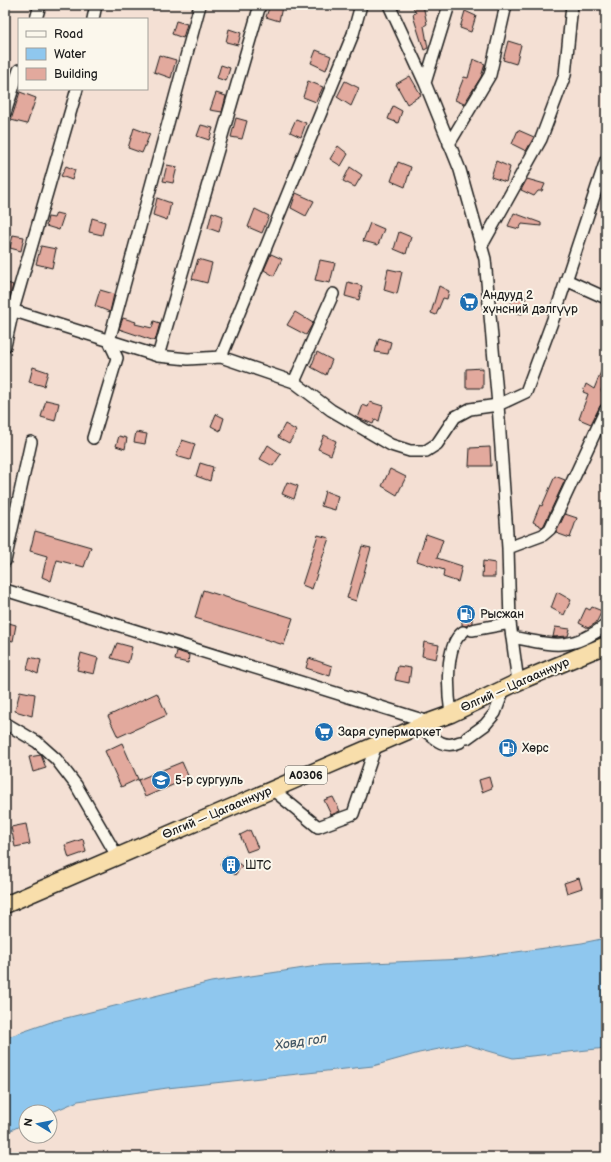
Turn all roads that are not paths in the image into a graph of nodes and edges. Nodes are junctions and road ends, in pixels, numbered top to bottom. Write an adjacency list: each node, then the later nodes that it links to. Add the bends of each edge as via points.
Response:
1 (40, 5): 10 (street)
2 (96, 5): 11 (street)
3 (200, 5): 23 (street)
4 (260, 5): 25 (street)
5 (361, 5): 26 (street, via 352,34)
6 (389, 5): 13 (street)
7 (449, 5): 13 (street)
8 (506, 5): 16 (street, via 490,75)
9 (572, 5): 18 (street, via 565,75 541,140)
10 (36, 18)
11 (93, 18)
12 (18, 73): 15 (street)
13 (425, 83): 16 (street)
14 (77, 90): 22 (street)
15 (5, 113)
16 (449, 144): 18 (street, via 460,170)
17 (606, 160): 19 (street)
18 (482, 247): 28 (street)
19 (566, 280): 21 (street); 28 (street, via 526,392)
20 (334, 294): 27 (street)
21 (606, 298)
22 (9, 309): 23 (street); 24 (street)
23 (109, 341): 25 (street); 30 (street, via 116,358)
24 (5, 346)
25 (158, 356): 26 (street, via 188,359)
26 (221, 357): 27 (street)
27 (294, 382): 28 (street, via 331,410 391,445 410,451 426,451 437,444 455,417 460,414 470,409)
28 (498, 405): 32 (street)
29 (606, 409): 32 (street, via 550,528 543,535)
30 (93, 438)
31 (31, 442): 33 (street)
32 (508, 548): 35 (street)
33 (5, 561)
34 (5, 590): 43 (street)
35 (510, 622): 37 (street); 41 (street, via 467,631 458,636 453,646 450,666 448,693)
36 (606, 625): 37 (street, via 592,636 566,644 549,644)
37 (512, 637): 39 (street)
38 (606, 645): 39 (highway, Өлгий — Цагааннуур / A0306)
39 (518, 682): 40 (highway, Өлгий — Цагааннуур / A0306)
40 (504, 689): 41 (highway, Өлгий — Цагааннуур / A0306); 43 (street, via 495,713 485,725 453,745 440,742)
41 (451, 714): 43 (highway, Өлгий — Цагааннуур / A0306)
42 (5, 723): 46 (street, via 37,742 56,759 76,785)
43 (424, 724): 44 (highway, Өлгий — Цагааннуур / A0306)
44 (376, 745): 45 (highway, Өлгий — Цагааннуур / A0306); 45 (street, via 353,814 318,828)
45 (272, 789): 46 (highway, Өлгий — Цагааннуур / A0306)
46 (117, 856): 47 (highway, Өлгий — Цагааннуур / A0306)
47 (5, 905)

